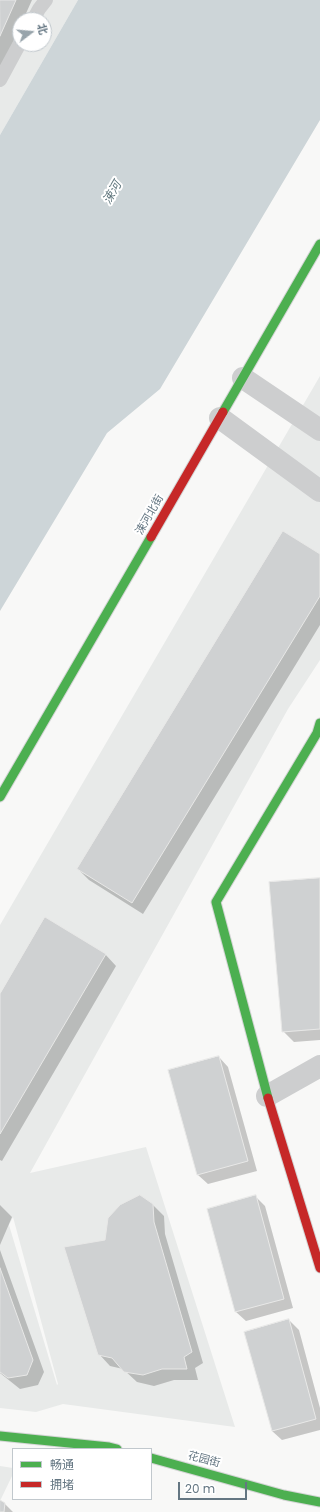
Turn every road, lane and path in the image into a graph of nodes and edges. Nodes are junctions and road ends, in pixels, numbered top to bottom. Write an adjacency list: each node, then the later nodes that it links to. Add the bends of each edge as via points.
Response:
1 (46, 0): 2 (lane)
2 (37, 12)
3 (15, 52): 4 (lane)
4 (0, 80)
5 (320, 244): 6 (street, 涑河北街)
6 (243, 378): 7 (street, 涑河北街); 8 (street)
7 (220, 418): 9 (street); 11 (street, 涑河北街)
8 (320, 430)
9 (320, 491)
10 (320, 723): 13 (street, via 216,902)
11 (0, 797)
12 (320, 1066): 13 (street)
13 (267, 1096): 14 (street)
14 (320, 1268)
15 (0, 1436): 16 (street)
16 (114, 1448)
17 (152, 1458): 18 (street, 花园街, via 284,1495)
18 (320, 1502)

